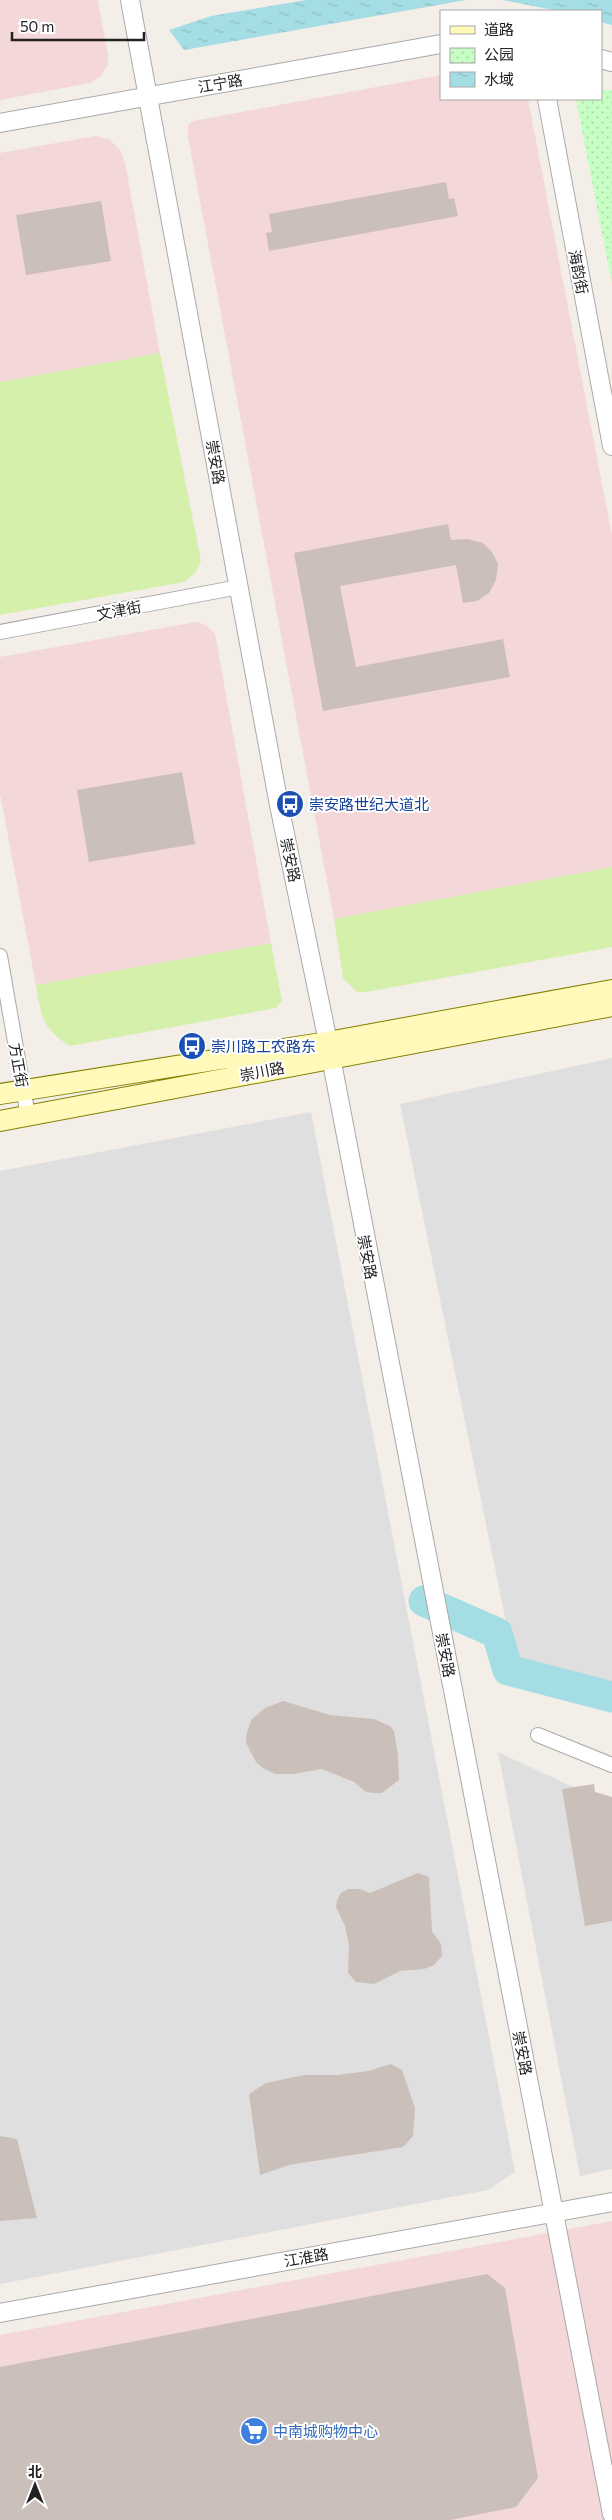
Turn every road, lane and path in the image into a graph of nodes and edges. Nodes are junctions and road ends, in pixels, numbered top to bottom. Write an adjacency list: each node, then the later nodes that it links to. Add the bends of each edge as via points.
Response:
1 (130, 0): 3 (street, 崇安路)
2 (440, 44): 3 (street, 江宁路)
3 (149, 96): 5 (street, 江宁路); 7 (street, 崇安路)
4 (547, 100): 6 (street, 海韵街)
5 (0, 123)
6 (612, 446)
7 (239, 587): 8 (street, 文津街); 12 (street, 崇安路)
8 (0, 632)
9 (0, 956): 13 (street, 方正街)
10 (612, 990): 12 (main road, 崇川路)
11 (612, 1006): 12 (main road, 崇川路)
12 (329, 1050): 13 (main road, 崇川路); 15 (main road, 崇川路); 20 (street, 崇安路)
13 (24, 1089): 14 (main road, 崇川路); 15 (street, 方正街)
14 (0, 1094)
15 (28, 1116): 16 (main road, 崇川路)
16 (0, 1121)
17 (538, 1735): 18 (street)
18 (612, 1765)
19 (612, 2202): 20 (street, 江淮路)
20 (554, 2212): 21 (street, 江淮路); 22 (street, 崇安路)
21 (0, 2313)
22 (612, 2514)

